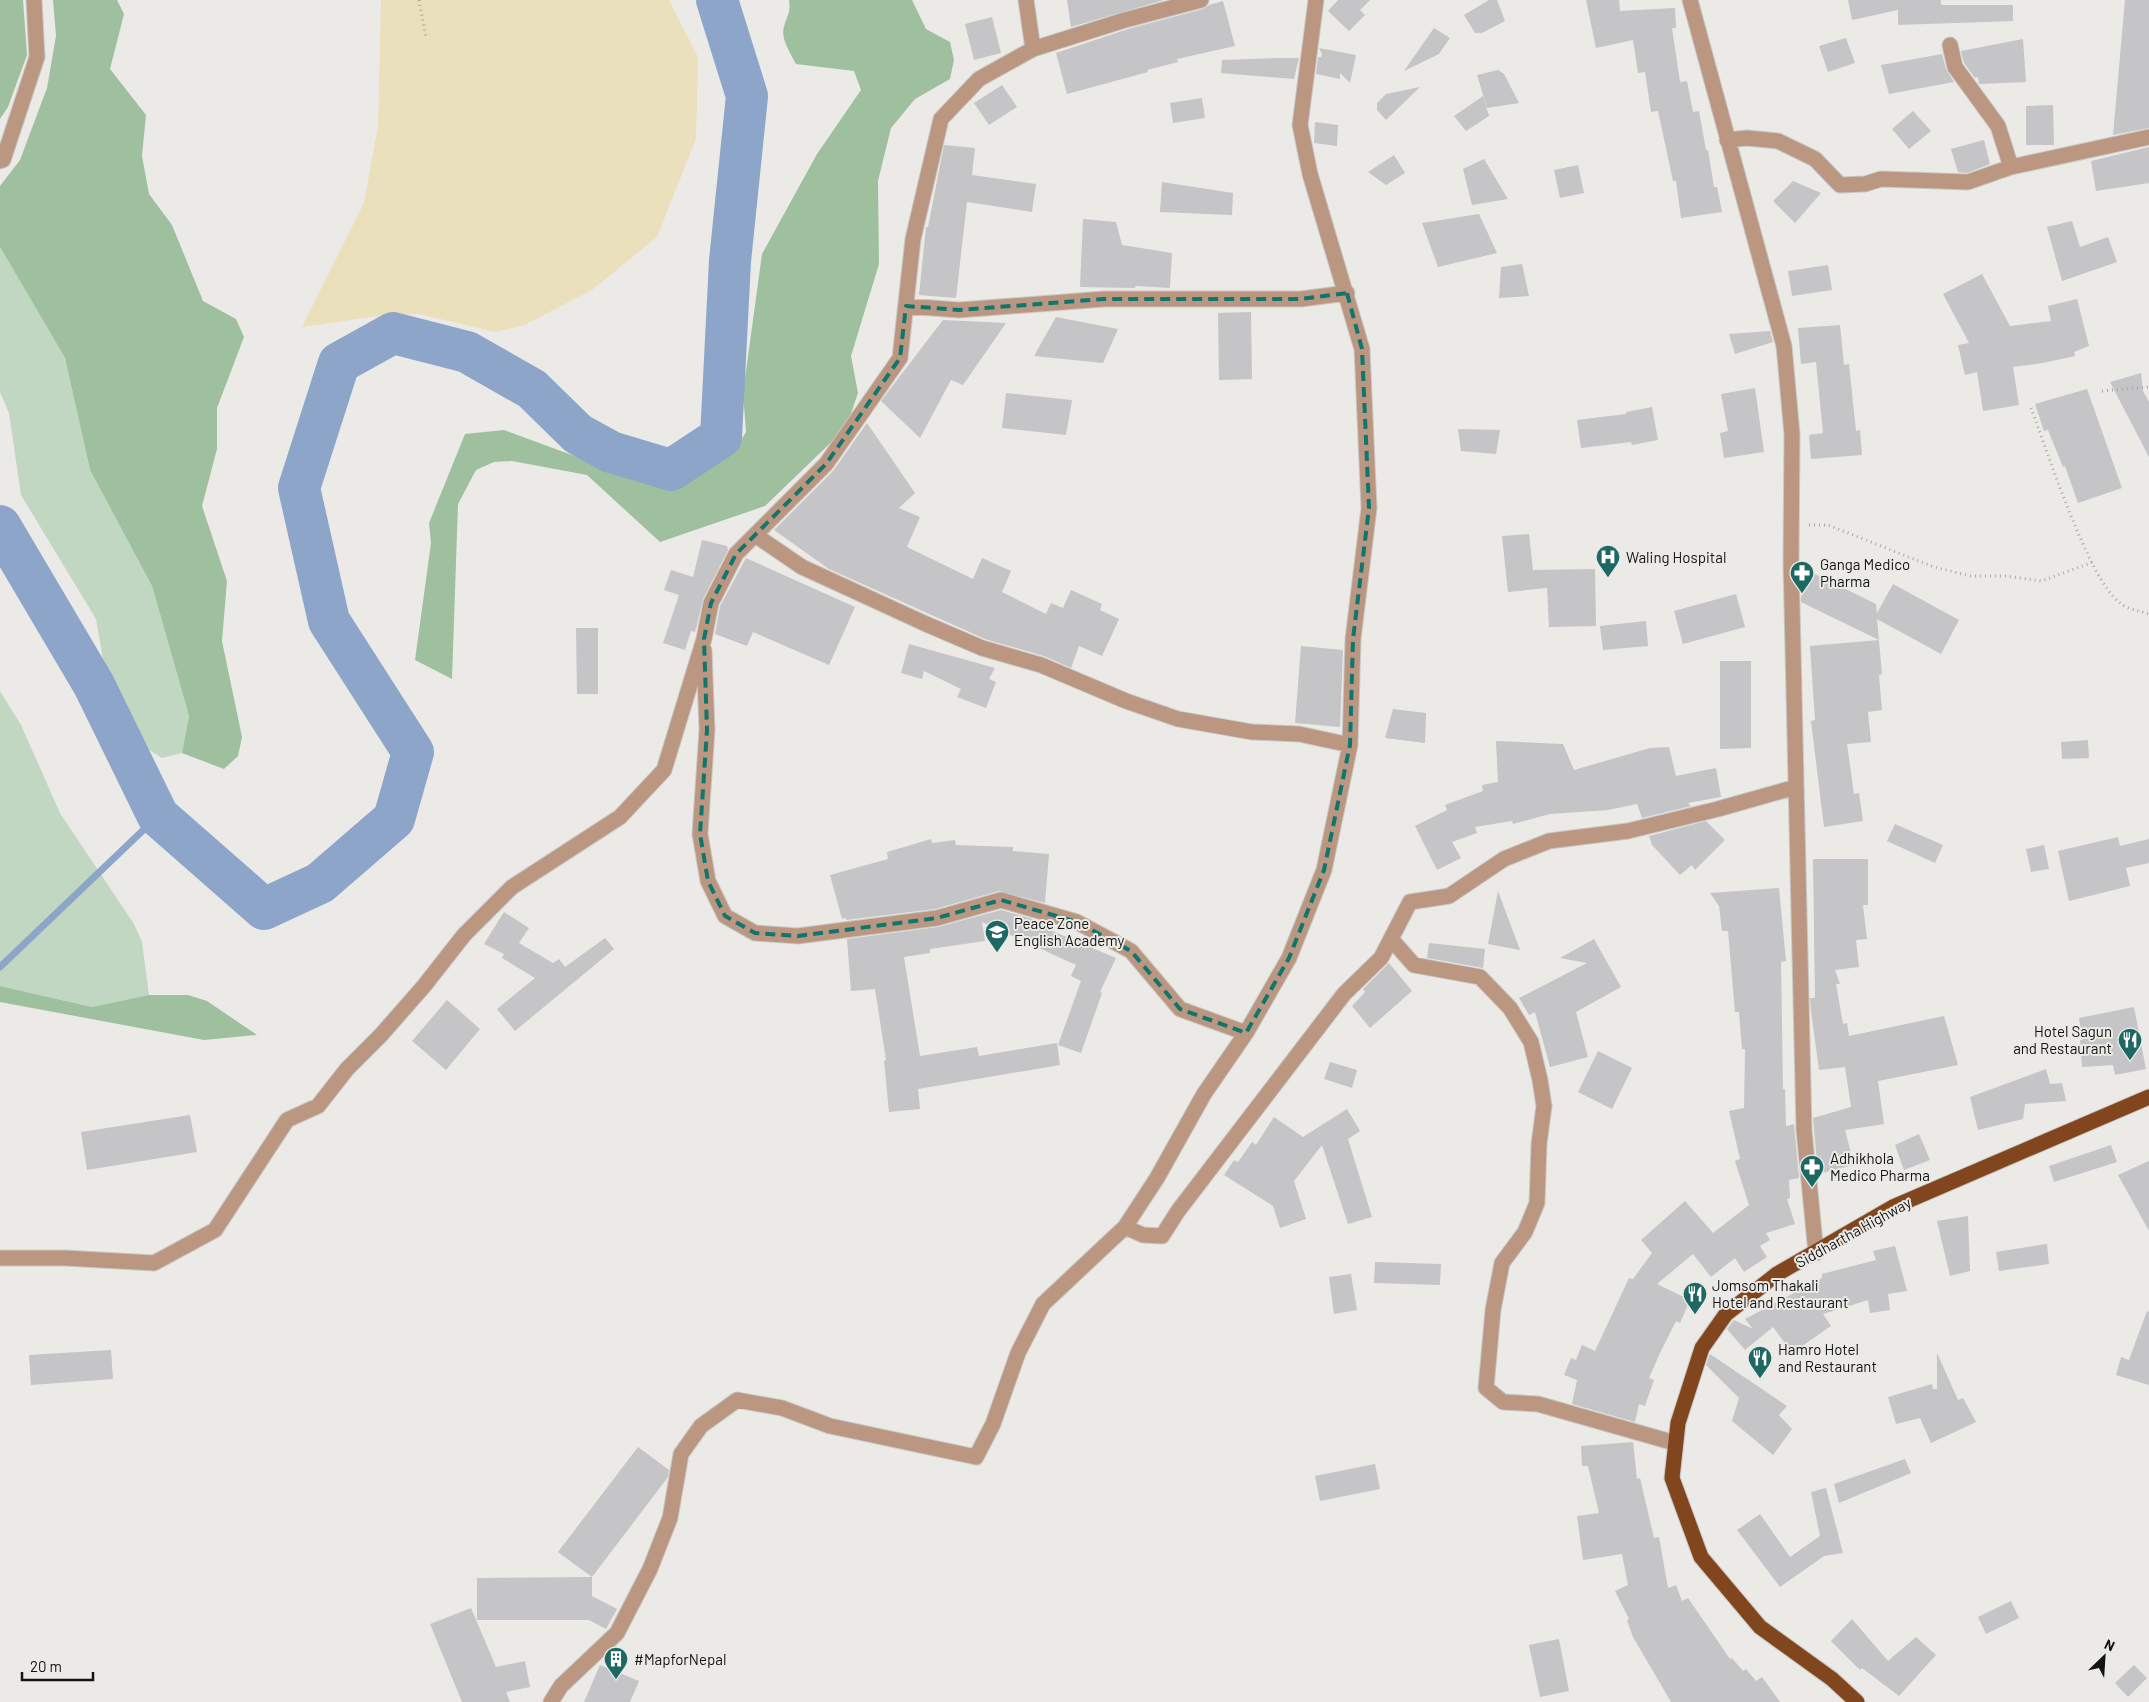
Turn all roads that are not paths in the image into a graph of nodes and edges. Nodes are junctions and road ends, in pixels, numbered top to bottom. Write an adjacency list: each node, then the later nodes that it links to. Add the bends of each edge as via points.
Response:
1 (34, 0): 10 (street, via 37,57)
2 (1026, 0): 7 (street)
3 (1201, 0): 7 (street)
4 (1316, 0): 12 (street, via 1300,125 1310,174)
5 (1690, 0): 9 (street)
6 (1950, 45): 11 (street, via 1955,67 1998,126)
7 (1033, 48): 13 (street, via 979,79 941,119 913,239)
8 (2149, 137): 11 (street)
9 (1727, 140): 11 (street, via 1747,138 1778,142 1815,159 1840,185 1865,184 1881,179 1968,182); 17 (street, via 1784,346 1792,434)
10 (0, 161)
11 (2011, 167)
12 (1347, 293): 13 (street, via 1301,300 1104,299 959,310); 16 (street, via 1362,349 1369,508 1353,639)
13 (906, 306): 14 (street, via 900,358 826,464)
14 (755, 536): 15 (street, via 736,554 711,603); 16 (street, via 802,567 974,645 1041,665 1178,720 1252,732 1299,734)
15 (704, 638): 19 (street, via 707,730 700,834 708,881 725,916 755,933 798,936 937,918 1001,900 1077,922 1131,951 1180,1009); 23 (street, via 664,770 620,817 512,887 464,935 424,986 347,1069 318,1106 287,1120 215,1230 154,1263)
16 (1350, 745): 19 (street, via 1324,870 1289,958)
17 (1796, 787): 18 (street, via 1628,831 1549,841 1504,859 1449,896 1410,902); 22 (street, via 1804,1130)
18 (1391, 939): 21 (street, via 1381,958 1344,994 1250,1115 1162,1236 1143,1235); 24 (street, via 1414,965 1480,977 1510,1008 1532,1042 1544,1106 1537,1203 1525,1232 1502,1263 1493,1310 1486,1388 1503,1402 1538,1404)
19 (1246, 1033): 21 (street, via 1204,1094)
20 (2149, 1097): 22 (highway, Siddhartha Highway, via 1894,1207)
21 (1125, 1227): 25 (street, via 1043,1304 1018,1354 994,1424 976,1456 830,1426 782,1408 737,1400 701,1426 681,1454 670,1518 650,1569 617,1632 561,1686)
22 (1816, 1252): 24 (highway, Siddhartha Highway, via 1777,1274 1726,1314 1699,1355)
23 (0, 1258)
24 (1675, 1443): 26 (highway, Siddhartha Highway, via 1672,1478 1701,1556 1760,1627)
25 (551, 1702)
26 (1857, 1702)

